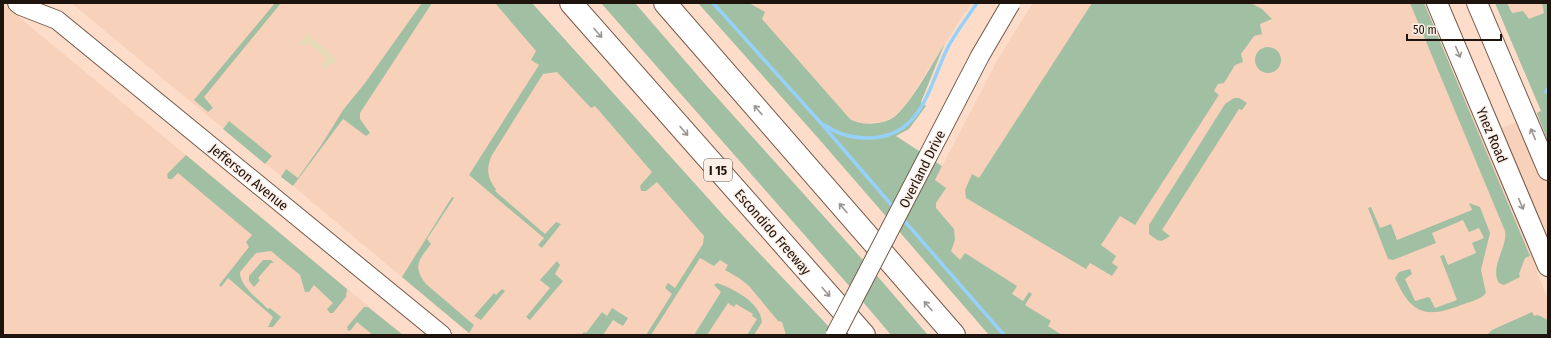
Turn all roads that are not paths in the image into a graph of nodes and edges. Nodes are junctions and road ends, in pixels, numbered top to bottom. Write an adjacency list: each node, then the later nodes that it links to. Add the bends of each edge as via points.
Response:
1 (17, 3): 8 (main road, Jefferson Avenue)
2 (46, 3): 8 (main road, Jefferson Avenue)
3 (572, 3): 13 (highway, Escondido Freeway / I 15, one-way to 13)
4 (665, 3): 14 (highway, one-way to 4)
5 (1011, 3): 12 (main road, Overland Drive, bridge, via 980,56)
6 (1437, 3): 10 (main road, Ynez Road, one-way to 10)
7 (1477, 3): 9 (main road, one-way to 7)
8 (57, 20): 11 (main road, Jefferson Avenue)
9 (1548, 170)
10 (1548, 266)
11 (442, 335)
12 (835, 335)
13 (864, 335)
14 (954, 335)

